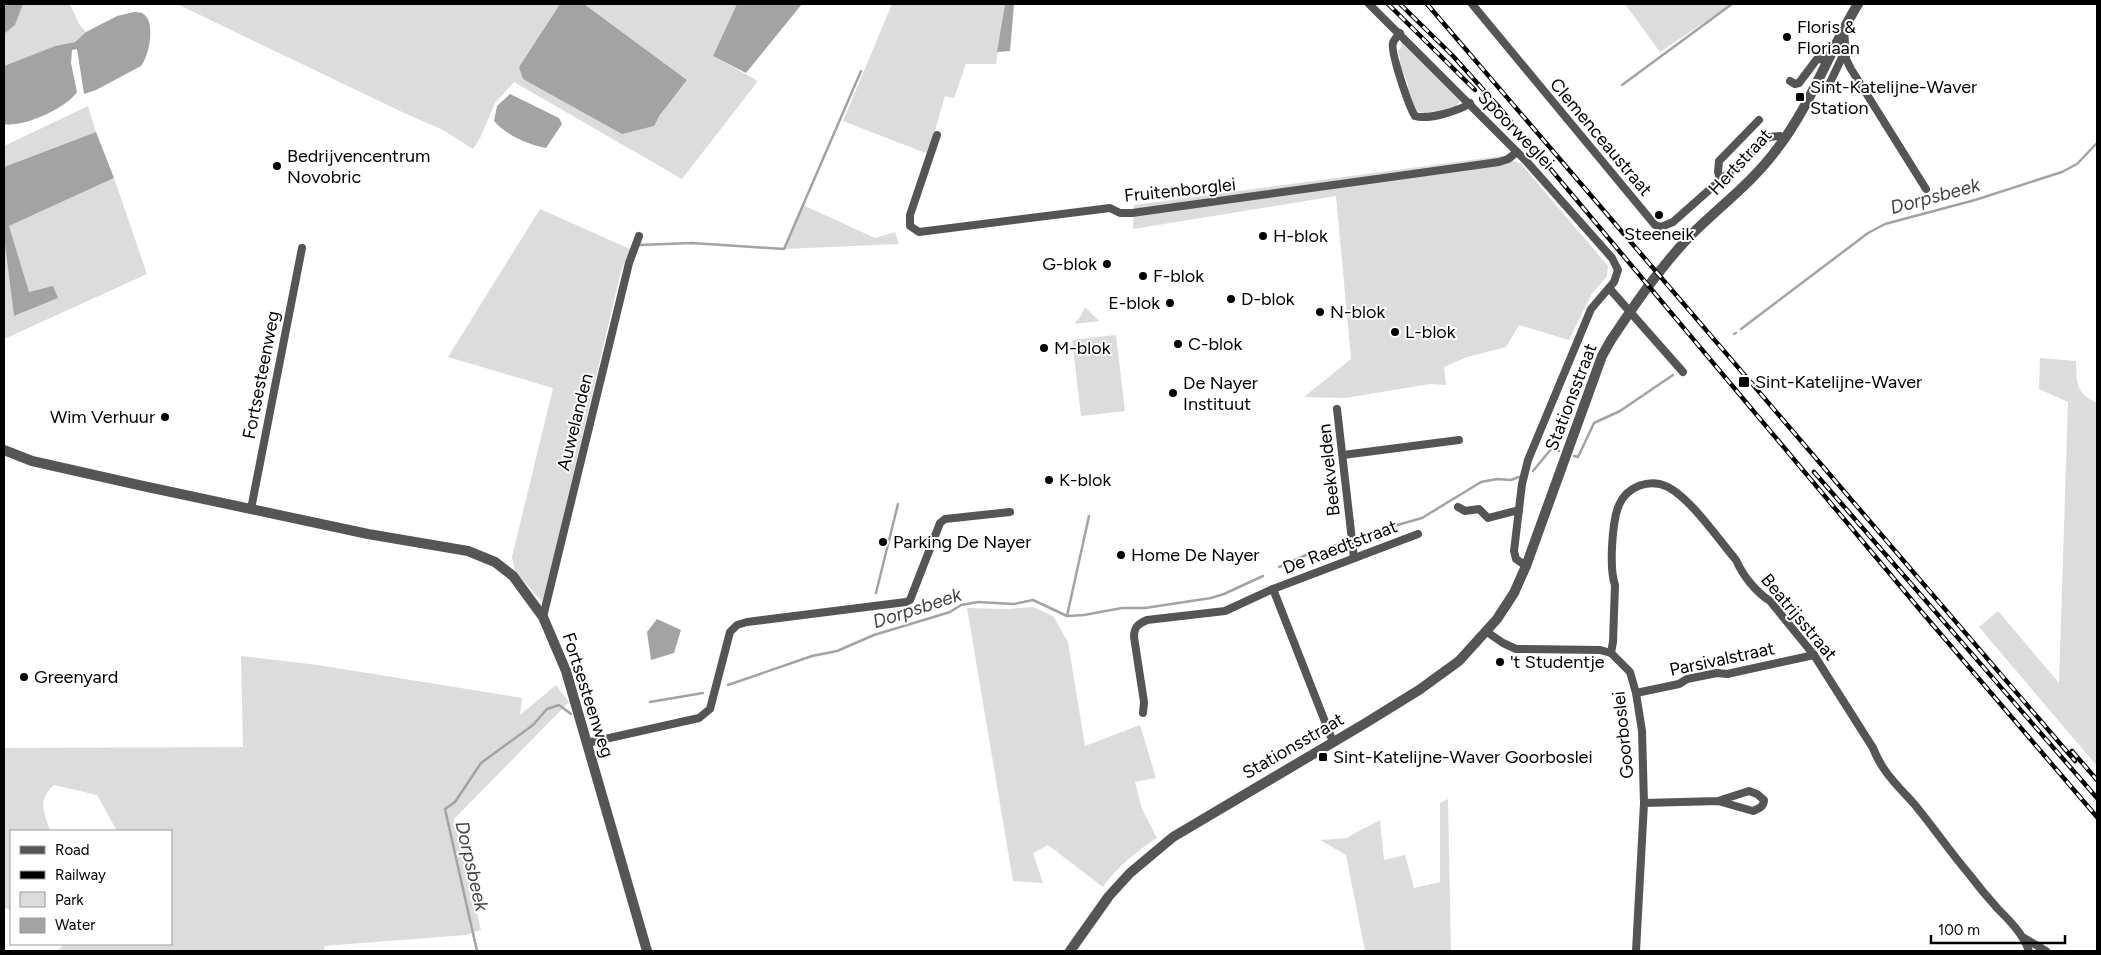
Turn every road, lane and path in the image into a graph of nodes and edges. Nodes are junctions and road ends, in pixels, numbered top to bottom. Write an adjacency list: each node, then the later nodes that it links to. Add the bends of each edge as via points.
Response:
1 (1369, 4): 5 (street, Spoorweglei)
2 (1472, 4): 15 (street, Clemenceaustraat, via 1655,225 1661,227 1673,222)
3 (1858, 4): 4 (street, Hertstraat)
4 (1844, 27): 6 (street); 7 (street, Hertstraat)
5 (1400, 33): 10 (street, Spoorweglei); 10 (street, via 1392,48 1403,90 1415,116 1444,114)
6 (1845, 51): 9 (street); 16 (street, via 1851,69)
7 (1827, 60): 8 (street, via 1816,59 1798,83); 13 (street, Hertstraat)
8 (1790, 82)
9 (1828, 87)
10 (1470, 104): 14 (street, Spoorweglei)
11 (1758, 120): 15 (street, via 1720,161)
12 (937, 135): 14 (street, Fruitenborglei, via 910,215 910,226 919,232 1110,208 1120,213 1132,213 1239,199 1499,162)
13 (1785, 139): 15 (street, Clemenceaustraat, via 1769,137); 19 (street, Hertstraat, via 1766,163)
14 (1517, 152): 20 (street, Spoorweglei, via 1616,264 1617,276)
15 (1720, 179)
16 (1926, 189)
17 (639, 236): 34 (street, Auwelanden, via 629,263)
18 (302, 248): 27 (street, Fortsesteenweg)
19 (1673, 255): 32 (street, Stationsstraat, via 1602,356)
20 (1609, 288): 21 (street); 28 (street, Stationsstraat, via 1591,309 1528,460)
21 (1683, 372)
22 (1338, 409): 25 (street, Beekvelden)
23 (1459, 440): 25 (street)
24 (4, 450): 27 (street, Fortsesteenweg, via 32,461)
25 (1343, 455): 31 (street, Beekvelden)
26 (1458, 507): 28 (street, via 1465,511 1479,509 1488,518)
27 (251, 509): 34 (street, Fortsesteenweg, via 468,551 495,562 513,576)
28 (1519, 510): 32 (street, Stationsstraat, via 1514,551 1516,559)
29 (1010, 512): 41 (street, via 940,523 910,600 906,602 737,625 730,632 710,709 699,718)
30 (1418, 534): 31 (street, De Raedtstraat)
31 (1354, 558): 33 (street, De Raedtstraat)
32 (1526, 566): 35 (street, Stationsstraat, via 1514,592)
33 (1273, 588): 39 (street, De Raedtstraat, via 1225,611 1147,620 1138,624 1134,637); 40 (street)
34 (544, 617): 41 (street, Fortsesteenweg, via 566,671)
35 (1487, 632): 36 (street, via 1516,649 1600,650); 40 (street, Stationsstraat, via 1446,672)
36 (1611, 653): 37 (street, Beatrijsstraat, via 1615,585 1612,576 1613,530 1617,510 1629,491 1652,484 1667,487 1689,504); 38 (street, Goorboslei, via 1630,672)
37 (1814, 655): 38 (street, Parsivalstraat, via 1727,674 1687,679 1679,684); 44 (street, Beatrijsstraat, via 1891,780)
38 (1636, 693): 43 (street, Goorboslei, via 1642,731)
39 (1143, 713)
40 (1333, 742): 46 (street, Stationsstraat, via 1166,842 1109,896)
41 (587, 743): 45 (street, Fortsesteenweg)
42 (1718, 801): 42 (street, via 1753,811 1764,803 1758,794 1748,791); 43 (street)
43 (1644, 803): 47 (street, Goorboslei)
44 (2024, 938): 48 (street, Beatrijsstraat); 49 (street, Beatrijsstraat)
45 (647, 951)
46 (1070, 951)
47 (1636, 951)
48 (2030, 951)
49 (2046, 951)

